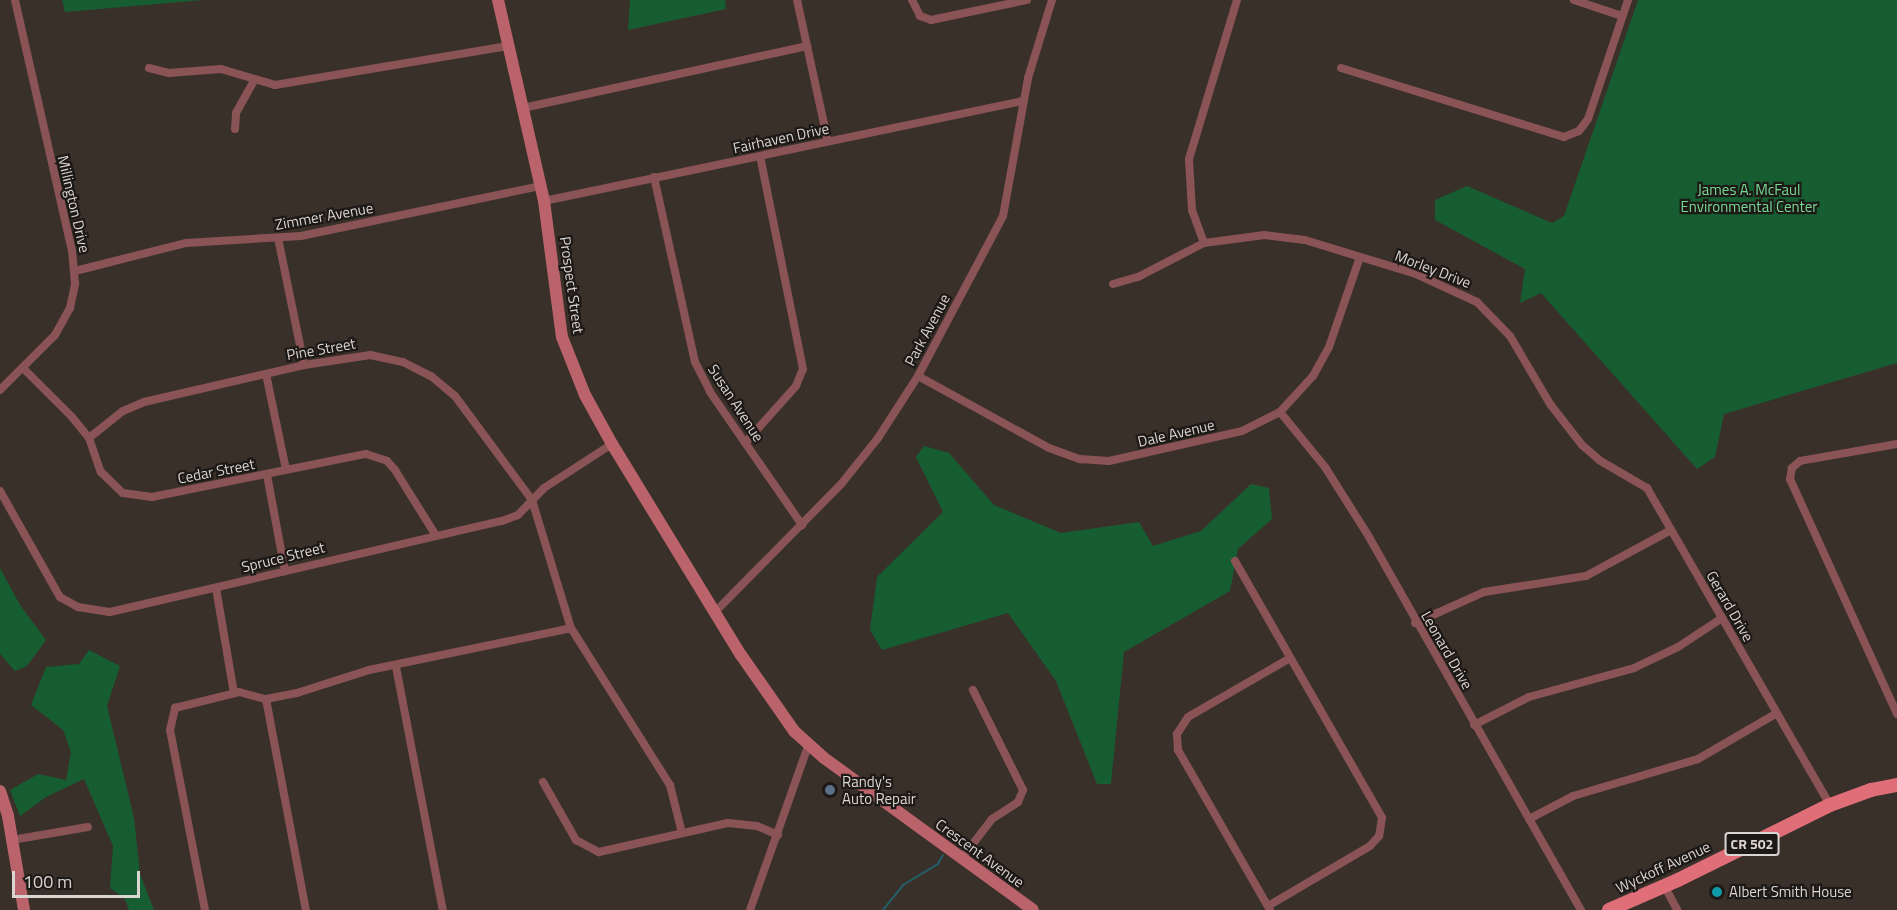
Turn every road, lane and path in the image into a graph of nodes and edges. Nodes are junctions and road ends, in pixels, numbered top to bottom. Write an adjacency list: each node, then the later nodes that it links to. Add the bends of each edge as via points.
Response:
1 (15, 0): 27 (street, Millington Drive)
2 (498, 0): 11 (main road, Prospect Street)
3 (797, 0): 12 (street)
4 (912, 0): 5 (street, via 915,10 932,20)
5 (1027, 0)
6 (1052, 0): 16 (street, Park Avenue)
7 (1237, 0): 25 (street, via 1199,119 1188,177 1192,210)
8 (1574, 0): 10 (street)
9 (1628, 0): 10 (street)
10 (1622, 16): 14 (street, via 1588,119 1575,133 1555,136)
11 (508, 46): 15 (street, via 274,85); 17 (main road, Prospect Street)
12 (807, 46): 17 (street); 19 (street)
13 (149, 68): 15 (street, via 169,73 221,69)
14 (1341, 68)
15 (254, 81): 18 (street, via 236,113)
16 (1023, 101): 19 (street, Fairhaven Drive); 32 (street, Park Avenue, via 1003,216)
17 (523, 108): 22 (main road, Prospect Street)
18 (235, 129)
19 (828, 142): 20 (street, Fairhaven Drive)
20 (760, 156): 21 (street, Fairhaven Drive); 36 (street, via 803,369 796,386)
21 (654, 177): 23 (street, Fairhaven Drive); 36 (street, Susan Avenue, via 695,362)
22 (541, 186): 23 (main road, Prospect Street); 24 (street, Zimmer Avenue)
23 (544, 201): 37 (main road, Prospect Street, via 562,337 585,395)
24 (278, 238): 27 (street, Zimmer Avenue, via 186,243); 29 (street)
25 (1204, 243): 26 (street, Morley Drive, via 1244,235 1284,236); 28 (street, Morley Drive, via 1138,277)
26 (1360, 257): 34 (street, Dale Avenue, via 1322,361 1305,387); 39 (street, Morley Drive, via 1450,288 1489,312 1510,336 1550,404)
27 (75, 271): 30 (street, Millington Drive, via 74,296 65,319)
28 (1113, 284)
29 (304, 365): 31 (street, Pine Street); 43 (street, Pine Street, via 370,355 403,362 431,376 455,396)
30 (23, 368): 33 (street, Millington Drive); 35 (street, Cedar Street)
31 (266, 374): 35 (street, Pine Street, via 144,402 123,411); 40 (street)
32 (918, 376): 34 (street, Dale Avenue, via 1049,448 1095,461 1151,453 1242,431); 44 (street, Park Avenue, via 864,456)
33 (0, 390)
34 (1280, 412): 52 (street, Leonard Drive, via 1325,467)
35 (89, 438): 41 (street, Cedar Street, via 107,480 134,496 152,497)
36 (745, 443): 44 (street, Susan Avenue)
37 (612, 444): 43 (street, Spruce Street, via 560,476); 50 (main road, Prospect Street)
38 (1897, 444): 60 (street, via 1800,461 1792,468 1791,484)
39 (1582, 446): 45 (street, Gerard Drive, via 1647,488)
40 (286, 470): 41 (street, Cedar Street); 46 (street, Cedar Street, via 356,454 374,456 395,470)
41 (267, 475): 48 (street)
42 (0, 491): 49 (street, Spruce Street, via 53,588 78,608 110,612)
43 (532, 500): 46 (street, Spruce Street, via 518,515 502,521); 53 (street, Pine Street)
44 (802, 525): 50 (street, Park Avenue)
45 (1671, 530): 51 (street, Gerard Drive); 52 (street, via 1586,576 1484,592)
46 (435, 534): 48 (street, Spruce Street)
47 (1235, 561): 54 (street)
48 (285, 571): 49 (street, Spruce Street)
49 (216, 588): 57 (street)
50 (715, 612): 62 (main road, Crescent Avenue, via 781,716)
51 (1722, 618): 59 (street, Gerard Drive); 61 (street, via 1678,647 1634,668 1539,693)
52 (1415, 623): 61 (street, Leonard Drive)
53 (571, 628): 55 (street); 69 (street, Pine Street, via 670,785)
54 (1290, 658): 74 (street, via 1382,818 1379,836 1370,846); 74 (street, via 1188,717 1179,728 1178,750)
55 (396, 667): 58 (street); 78 (street)
56 (973, 690): 72 (street, via 1023,790 1018,802 992,819)
57 (234, 693): 58 (street); 76 (street, via 175,708 169,721)
58 (266, 699): 77 (street)
59 (1777, 713): 66 (street, Gerard Drive); 67 (street, via 1698,759 1573,796)
60 (1897, 714)
61 (1474, 725): 67 (street, Leonard Drive)
62 (808, 746): 70 (street); 72 (main road, Crescent Avenue)
63 (543, 782): 69 (street, via 576,840 591,850 608,851)
64 (1897, 785): 66 (main road, Wyckoff Avenue / CR 502)
65 (0, 791): 71 (main road)
66 (1830, 805): 73 (main road, Wyckoff Avenue / CR 502)
67 (1529, 819): 81 (street, Leonard Drive)
68 (88, 827): 71 (street)
69 (682, 833): 70 (street, via 736,823)
70 (778, 835): 79 (street)
71 (12, 840): 75 (main road)
72 (962, 858): 80 (main road, Crescent Avenue)
73 (1665, 887): 82 (main road, Wyckoff Avenue / CR 502); 83 (street)
74 (1269, 908)
75 (24, 910)
76 (205, 910)
77 (306, 910)
78 (443, 910)
79 (750, 910)
80 (1033, 910)
81 (1581, 910)
82 (1609, 910)
83 (1677, 910)

